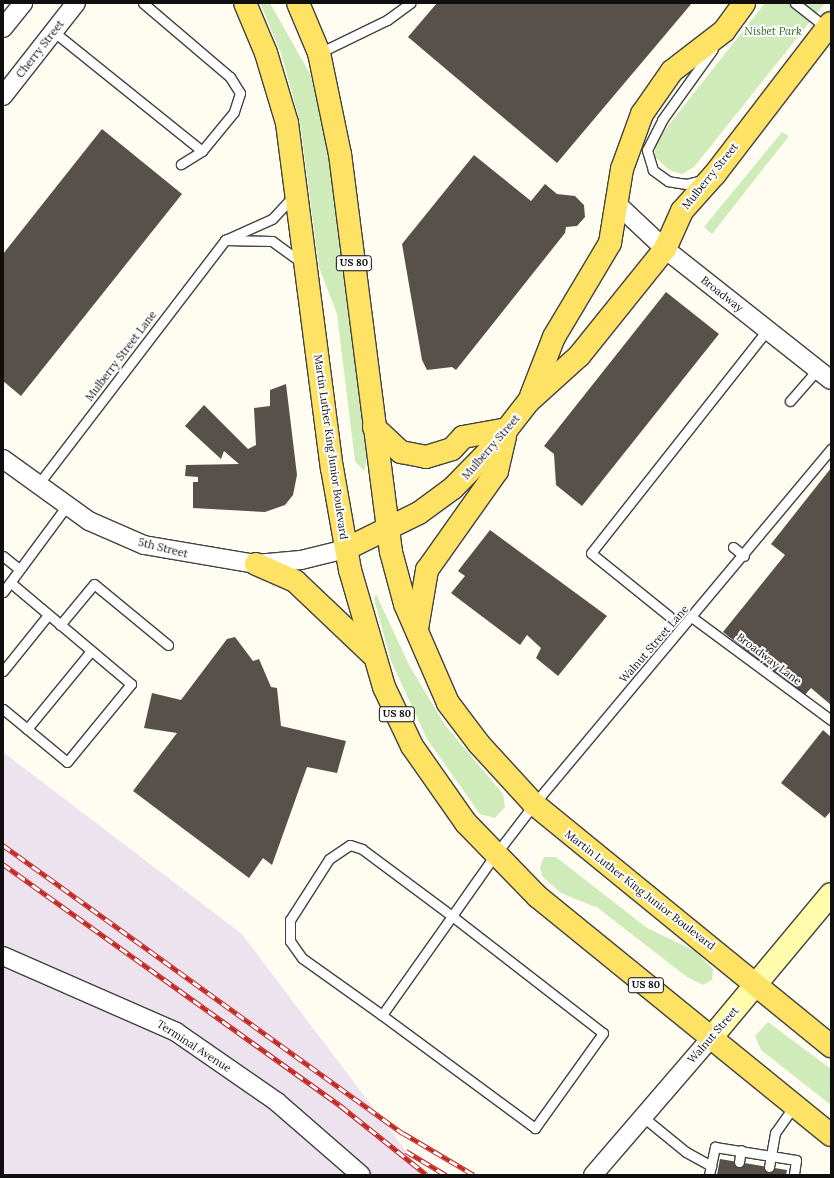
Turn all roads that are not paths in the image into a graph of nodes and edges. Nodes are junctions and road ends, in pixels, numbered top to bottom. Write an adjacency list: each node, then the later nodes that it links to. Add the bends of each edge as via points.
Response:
1 (23, 3): 10 (street)
2 (76, 3): 12 (street, Cherry Street)
3 (143, 3): 15 (lane, via 236,83 239,102)
4 (245, 3): 18 (main road, Martin Luther King Junior Boulevard / US 80, via 277,89)
5 (298, 3): 13 (main road, Martin Luther King Junior Boulevard / US 80)
6 (410, 3): 13 (lane, via 387,20)
7 (744, 3): 11 (main road, Mulberry Street)
8 (795, 3): 9 (lane)
9 (830, 27): 17 (main road, Mulberry Street)
10 (3, 28)
11 (724, 31): 17 (lane, via 662,120 647,150 653,170 668,181 698,183); 19 (main road, Mulberry Street, via 672,71 642,114 630,140)
12 (54, 32): 14 (street, Cherry Street); 15 (lane)
13 (319, 53): 27 (main road, Martin Luther King Junior Boulevard / US 80, via 340,154)
14 (3, 96)
15 (202, 151): 16 (lane)
16 (182, 164)
17 (715, 174): 21 (main road, Mulberry Street, via 682,211)
18 (297, 192): 20 (lane, Mulberry Street Lane, via 272,219); 22 (main road, Martin Luther King Junior Boulevard / US 80)
19 (616, 203): 21 (street, Broadway); 25 (main road, Mulberry Street, via 610,243 554,337)
20 (225, 240): 22 (lane, via 272,240 296,256); 31 (lane, Mulberry Street Lane)
21 (665, 249): 23 (street, Broadway); 25 (main road, Mulberry Street, via 579,356)
22 (307, 268): 35 (main road, Martin Luther King Junior Boulevard / US 80)
23 (767, 330): 24 (street, Broadway); 43 (lane, via 591,553)
24 (824, 375): 26 (lane)
25 (529, 401): 28 (main road, Mulberry Street)
26 (790, 401)
27 (374, 427): 28 (main road, via 401,452 426,457 452,449 463,437); 33 (main road, Martin Luther King Junior Boulevard / US 80)
28 (507, 428): 33 (main road, Mulberry Street, via 453,488); 46 (main road, via 497,471 428,570 419,598)
29 (831, 450): 37 (lane, Walnut Street Lane)
30 (3, 459): 31 (street, 5th Street)
31 (37, 486): 32 (street, 5th Street)
32 (66, 507): 38 (street, 5th Street, via 94,524 144,545); 39 (lane)
33 (388, 529): 35 (main road, Mulberry Street); 46 (main road, Martin Luther King Junior Boulevard / US 80, via 405,604)
34 (733, 547): 37 (lane)
35 (346, 549): 38 (street, 5th Street, via 301,560); 49 (main road, Martin Luther King Junior Boulevard / US 80)
36 (3, 556): 39 (lane)
37 (744, 556): 44 (lane, Walnut Street Lane)
38 (256, 564): 49 (main road, via 295,581)
39 (19, 569): 40 (lane)
40 (10, 582): 41 (lane); 42 (lane)
41 (3, 592)
42 (48, 615): 45 (lane); 50 (lane)
43 (669, 616)
44 (693, 618): 52 (lane, Broadway Lane); 54 (lane, Walnut Street Lane)
45 (60, 625): 47 (lane, via 94,584); 48 (lane)
46 (416, 634): 54 (main road, Martin Luther King Junior Boulevard / US 80, via 448,703 479,744)
47 (168, 645)
48 (91, 651): 53 (lane); 53 (lane, via 131,684 72,756 67,762)
49 (376, 658): 55 (main road, Martin Luther King Junior Boulevard / US 80, via 384,687 412,746 436,784)
50 (3, 671)
51 (3, 709): 53 (lane)
52 (831, 720)
53 (27, 729)
54 (534, 804): 55 (lane, Walnut Street Lane); 59 (main road, Martin Luther King Junior Boulevard / US 80)
55 (495, 855): 57 (lane, Walnut Street Lane); 61 (main road, Martin Luther King Junior Boulevard / US 80, via 538,897)
56 (831, 894): 59 (street, Walnut Street)
57 (452, 916): 60 (lane, Walnut Street Lane); 60 (lane, via 362,849 350,845 329,859 290,920 290,941 302,958); 60 (lane, via 603,1033 535,1128)
58 (3, 956): 71 (street, Terminal Avenue, via 176,1032 277,1102)
59 (757, 984): 61 (street, Walnut Street); 62 (main road, Martin Luther King Junior Boulevard / US 80)
60 (382, 1015)
61 (711, 1038): 63 (main road, Martin Luther King Junior Boulevard / US 80); 64 (street, Walnut Street)
62 (831, 1046)
63 (794, 1106): 65 (main road, Martin Luther King Junior Boulevard / US 80); 67 (lane, via 775,1133)
64 (643, 1117): 70 (lane); 72 (street, Walnut Street)
65 (831, 1135)
66 (741, 1150): 67 (lane); 68 (lane); 70 (lane, via 714,1147)
67 (771, 1156): 69 (lane); 73 (lane, via 796,1160)
68 (739, 1162)
69 (769, 1167)
70 (710, 1171)
71 (361, 1175)
72 (593, 1175)
73 (794, 1175)

